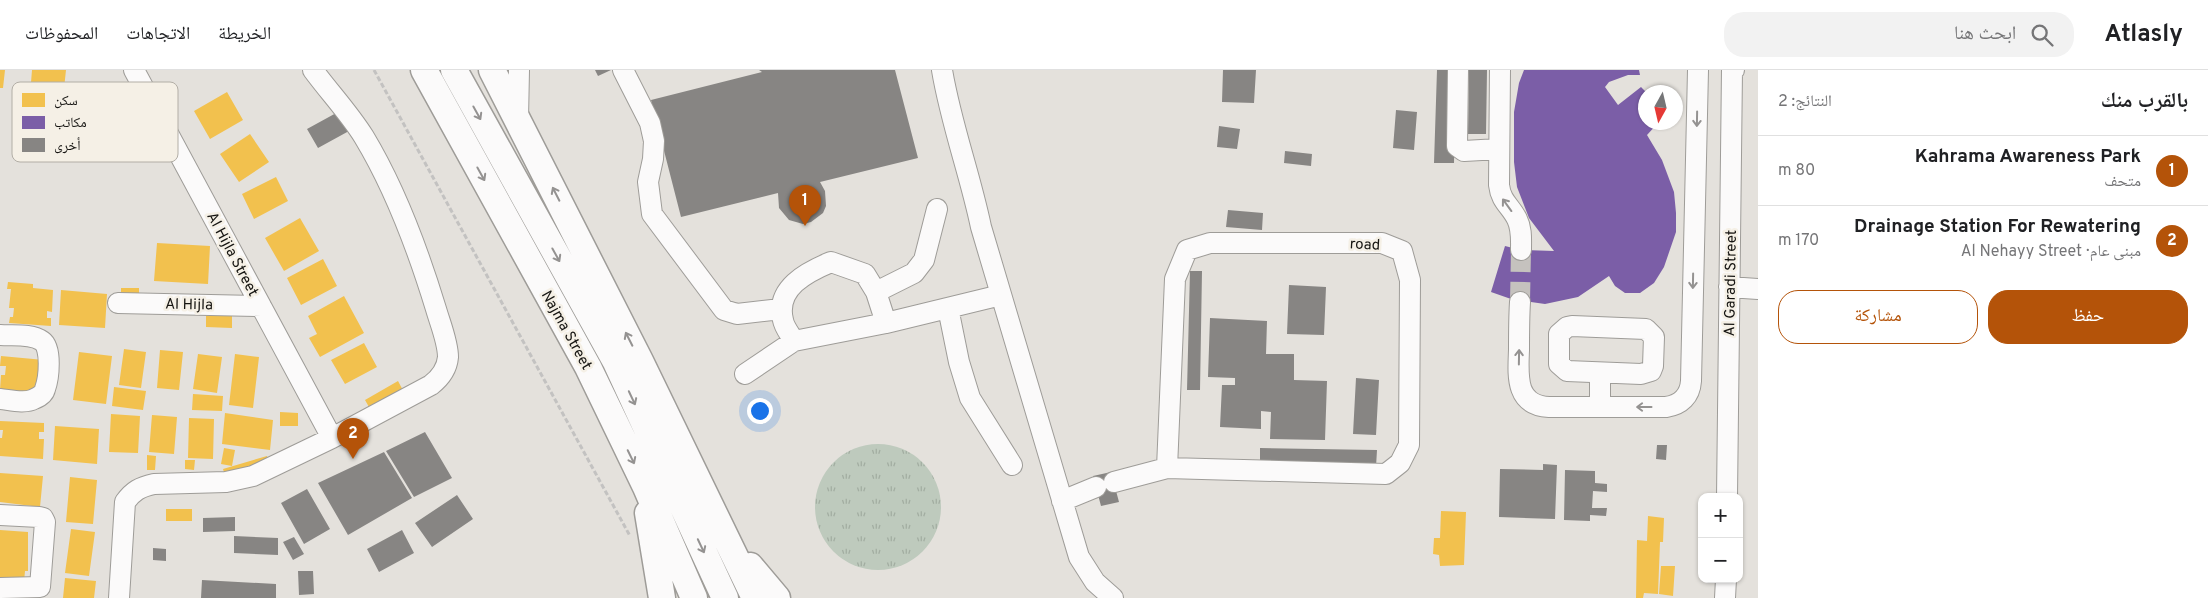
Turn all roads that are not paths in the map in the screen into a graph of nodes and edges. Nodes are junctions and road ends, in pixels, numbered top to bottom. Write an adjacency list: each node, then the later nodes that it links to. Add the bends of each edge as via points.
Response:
1 (134, 70): 13 (street, Al Hijla Street)
2 (314, 70): 35 (street, via 348,113 385,177 419,261 447,349 446,366 438,380)
3 (424, 70): 38 (main road, Najma Street, one-way to 38, via 588,368)
4 (454, 70): 48 (main road, one-way to 48, via 616,362)
5 (492, 70): 14 (main road)
6 (519, 70): 14 (street)
7 (623, 70): 27 (street, via 650,123 654,140 648,182 652,214 724,310 737,314)
8 (942, 70): 22 (street, via 948,107 974,190)
9 (1458, 70): 15 (street, via 1457,146 1464,151)
10 (1500, 70): 15 (street)
11 (1698, 70): 34 (street, one-way to 34, via 1691,388 1684,400 1673,406)
12 (1733, 70): 19 (street, Al Garadi Street)
13 (140, 82)
14 (518, 119): 42 (main road, one-way to 14)
15 (1499, 149): 18 (street, one-way to 15, via 1518,220 1500,192)
16 (178, 152): 25 (street, Al Hijla Street)
17 (937, 209): 21 (street, via 924,260 914,273)
18 (1521, 250)
19 (1730, 288): 20 (street); 39 (street, Al Garadi Street)
20 (1758, 289)
21 (876, 292): 27 (street, via 864,274 831,262 805,273 789,287); 28 (street)
22 (1001, 295): 26 (street); 40 (street)
23 (1520, 302): 34 (street, one-way to 23, via 1543,406 1526,397 1518,382)
24 (118, 303): 25 (street, Al Hijla)
25 (261, 306): 35 (street, Al Hijla Street)
26 (948, 308): 28 (street); 36 (street, via 958,362 970,398)
27 (781, 309): 30 (street, via 783,321)
28 (886, 324): 30 (street)
29 (0, 335): 33 (street, via 36,338 48,348 49,355 42,394 30,401)
30 (794, 341): 32 (street)
31 (1607, 373): 34 (street)
32 (745, 374)
33 (0, 399)
34 (1607, 407)
35 (332, 438): 45 (street, via 240,480 154,484 132,492 125,502)
36 (1012, 465)
37 (1167, 468): 37 (street, road, via 1175,279 1187,250 1210,243 1382,243 1402,251 1410,280 1409,445 1400,463 1386,474); 40 (street, via 1105,484)
38 (646, 488): 46 (main road); 47 (main road, Najma Street)
39 (1727, 493)
40 (1062, 501): 51 (street, via 1079,556 1096,582)
41 (0, 515): 44 (street, via 39,517 45,522 40,587)
42 (728, 541): 49 (main road); 50 (main road)
43 (1726, 583): 52 (street)
44 (0, 588)
45 (119, 598)
46 (662, 598)
47 (694, 598)
48 (725, 598)
49 (755, 598)
50 (777, 598)
51 (1113, 598)
52 (1725, 598)

